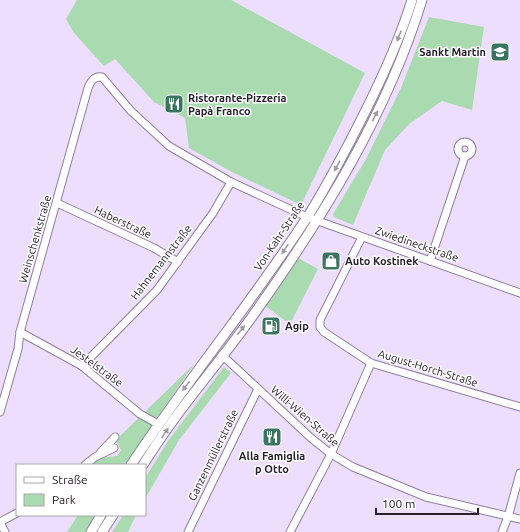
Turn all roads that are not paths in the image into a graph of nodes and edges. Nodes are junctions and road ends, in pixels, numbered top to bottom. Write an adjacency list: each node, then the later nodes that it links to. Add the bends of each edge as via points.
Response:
1 (412, 0): 7 (main road, Von-Kahr-Straße, one-way to 7, via 381,80 338,165)
2 (422, 0): 8 (main road, Von-Kahr-Straße, one-way to 2, via 358,151 381,104 409,39)
3 (97, 76): 5 (street, Zwiedineckstraße, via 102,77 131,111 169,146); 6 (street, Weinschenkstraße, via 88,88)
4 (465, 156): 10 (street)
5 (232, 182): 7 (street, Zwiedineckstraße); 11 (street, Hahnemannstraße)
6 (57, 203): 11 (street, Haberstraße, via 154,248); 13 (street, Weinschenkstraße)
7 (307, 217): 8 (street, Zwiedineckstraße); 20 (main road, Von-Kahr-Straße, one-way to 20, via 252,297)
8 (318, 220): 9 (street, Zwiedineckstraße); 14 (main road, Von-Kahr-Straße, one-way to 8, via 255,313)
9 (362, 237): 10 (street, Zwiedineckstraße); 15 (street, August-Horch-Straße, via 320,320 320,327)
10 (430, 261): 12 (street, Zwiedineckstraße)
11 (178, 262): 16 (street, Hahnemannstraße, via 157,290)
12 (520, 293)
13 (20, 332): 16 (street, Jestelstraße); 19 (street, Weinschenkstraße, via 18,349)
14 (222, 355): 17 (street, Willi-Wien-Straße); 27 (main road, Von-Kahr-Straße, one-way to 14)
15 (371, 363): 18 (street, August-Horch-Straße); 23 (street)
16 (82, 366): 20 (street, Jestelstraße, via 140,414)
17 (258, 389): 23 (street, Willi-Wien-Straße); 38 (street, Ganzenmüllerstraße)
18 (520, 407)
19 (0, 412)
20 (158, 424): 26 (main road, Von-Kahr-Straße)
21 (115, 437): 24 (street)
22 (114, 448): 24 (street)
23 (331, 454): 32 (street, Willi-Wien-Straße, via 379,478 426,497); 39 (street)
24 (95, 457): 25 (street)
25 (86, 464)
26 (132, 464)
27 (144, 464)
28 (520, 473): 32 (street)
29 (16, 514): 34 (street)
30 (100, 516): 36 (main road)
31 (112, 516): 37 (main road)
32 (508, 517): 33 (street, Willi-Wien-Straße); 40 (street)
33 (520, 520)
34 (0, 522): 35 (street)
35 (5, 532)
36 (91, 532)
37 (102, 532)
38 (188, 532)
39 (290, 532)
40 (502, 532)

